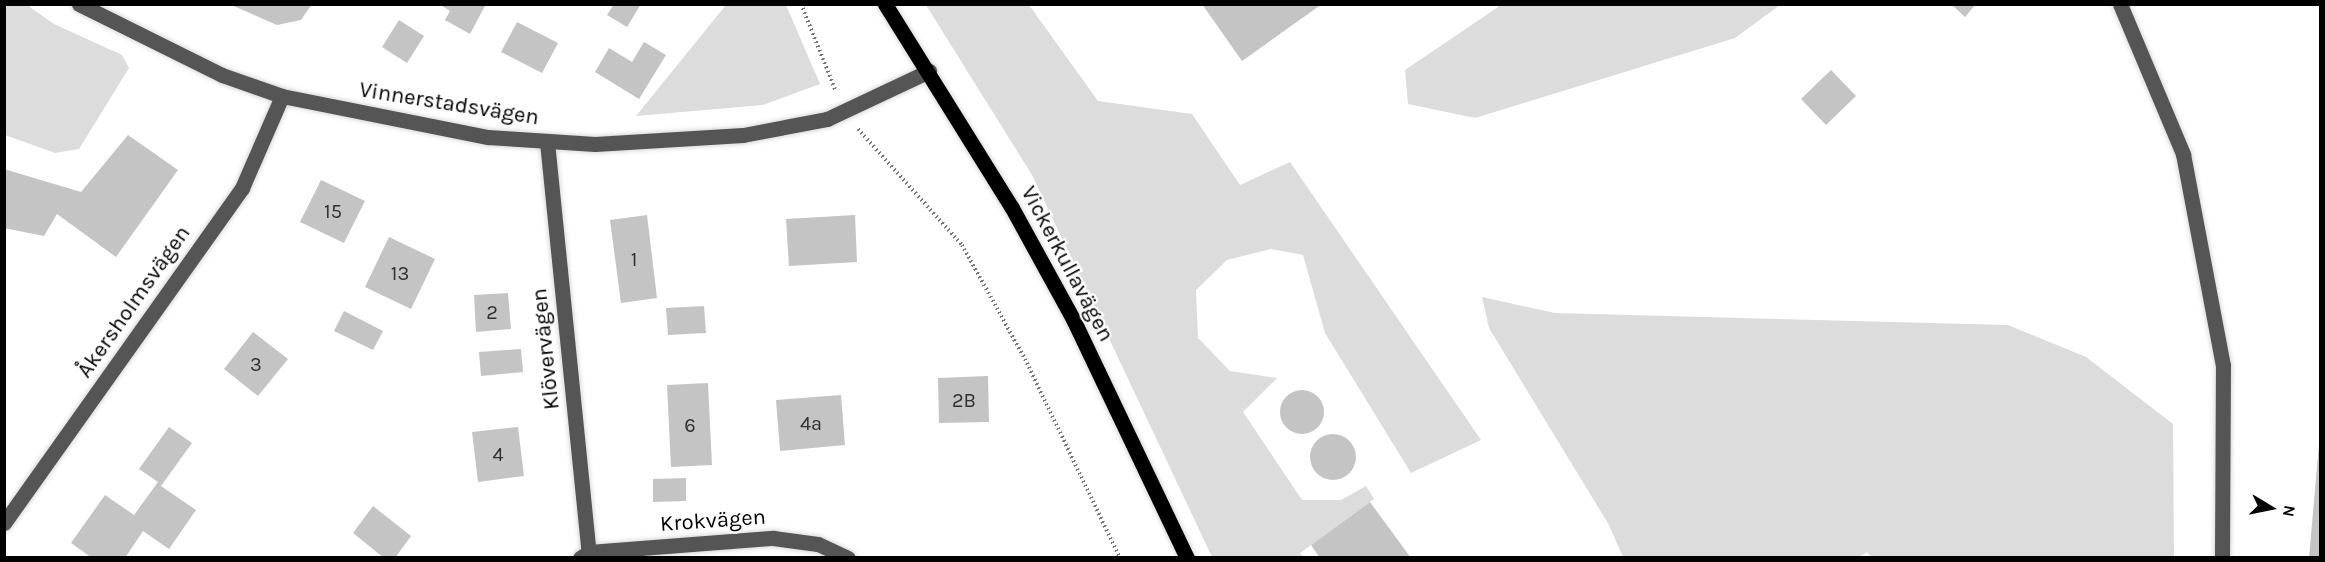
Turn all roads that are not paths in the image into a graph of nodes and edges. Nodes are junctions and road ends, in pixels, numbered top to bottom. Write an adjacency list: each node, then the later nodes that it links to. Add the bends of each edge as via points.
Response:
1 (79, 4): 5 (street, Vinnerstadsvägen, via 222,75)
2 (885, 4): 4 (main road, Vickerkullavägen)
3 (2120, 4): 11 (street, via 2183,154 2223,365)
4 (929, 71): 6 (street, Vinnerstadsvägen, via 847,111 786,129 699,140); 10 (main road, Vickerkullavägen, via 1073,320)
5 (282, 96): 6 (street, Vinnerstadsvägen, via 395,122); 7 (street, Åkersholmsvägen, via 242,188)
6 (548, 142): 8 (street, Klövervägen)
7 (4, 523)
8 (585, 555): 9 (street, Krokvägen, via 774,538 818,544)
9 (848, 558)
10 (1187, 558)
11 (2222, 558)

